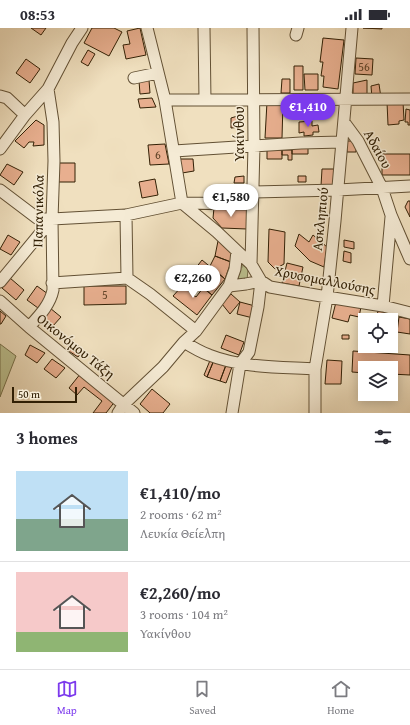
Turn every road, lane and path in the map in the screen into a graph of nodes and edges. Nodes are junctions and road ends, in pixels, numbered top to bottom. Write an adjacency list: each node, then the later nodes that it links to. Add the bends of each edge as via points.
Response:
1 (82, 28): 8 (street)
2 (147, 28): 6 (street)
3 (204, 28): 13 (street)
4 (253, 28): 10 (street, Υακίνθου)
5 (352, 28): 14 (street, Ασκληπιού)
6 (158, 73): 7 (street); 12 (street)
7 (134, 78)
8 (48, 89): 15 (street); 30 (street, Παπανικόλα, via 53,122)
9 (0, 96): 15 (street, via 7,98)
10 (254, 99): 13 (street); 14 (street); 18 (street, Υακίνθου)
11 (410, 99): 14 (street)
12 (165, 100): 13 (street); 20 (street)
13 (205, 100)
14 (345, 100): 16 (street, Ασκληπιού)
15 (25, 115): 19 (street)
16 (344, 122): 17 (street, Ασκληπιού); 22 (street, Αδαίου, via 358,141)
17 (342, 142): 18 (street); 24 (street, Ασκληπιού)
18 (254, 146): 20 (street); 25 (street, Υακίνθου)
19 (0, 149)
20 (174, 151): 26 (street)
21 (410, 186): 22 (street)
22 (382, 188): 24 (street); 29 (street, Αδαίου)
23 (0, 190): 30 (street, via 36,218)
24 (338, 190): 25 (street); 40 (street, Ασκληπιού)
25 (253, 192): 27 (street, Υακίνθου)
26 (182, 204): 27 (street); 28 (street); 32 (street, Χρυσομαλλούσης)
27 (252, 204): 34 (street, Υακίνθου)
28 (126, 215): 30 (street); 35 (street)
29 (391, 215): 31 (street, Αδαίου); 42 (street)
30 (52, 220): 37 (street); 38 (street, Παπανικόλα)
31 (407, 246): 33 (street, Αδαίου)
32 (237, 251): 34 (street, Χρυσομαλλούσης); 39 (street, via 235,269)
33 (410, 259)
34 (251, 264): 36 (street, Χρυσομαλλούσης)
35 (127, 278): 38 (street); 45 (street)
36 (261, 281): 39 (street); 40 (street, Χρυσομαλλούσης, via 270,287); 47 (street, via 249,352)
37 (0, 282)
38 (52, 283): 44 (street, Παπανικόλα, via 52,296 48,305)
39 (229, 286): 45 (street)
40 (327, 298): 42 (street, Χρυσομαλλούσης); 48 (street, Ασκληπιού)
41 (0, 301): 44 (street, Οικονόμου Τάξη)
42 (383, 306): 43 (street, Χρυσομαλλούσης)
43 (410, 313)
44 (30, 327): 49 (street, Οικονόμου Τάξη)
45 (196, 331): 46 (street)
46 (184, 342): 47 (street, via 209,356); 49 (street, via 163,367)
47 (240, 364): 48 (street); 51 (street)
48 (315, 369): 52 (street, Ασκληπιού)
49 (121, 408): 50 (street, Οικονόμου Τάξη)
50 (134, 413)
51 (232, 413)
52 (315, 413)

